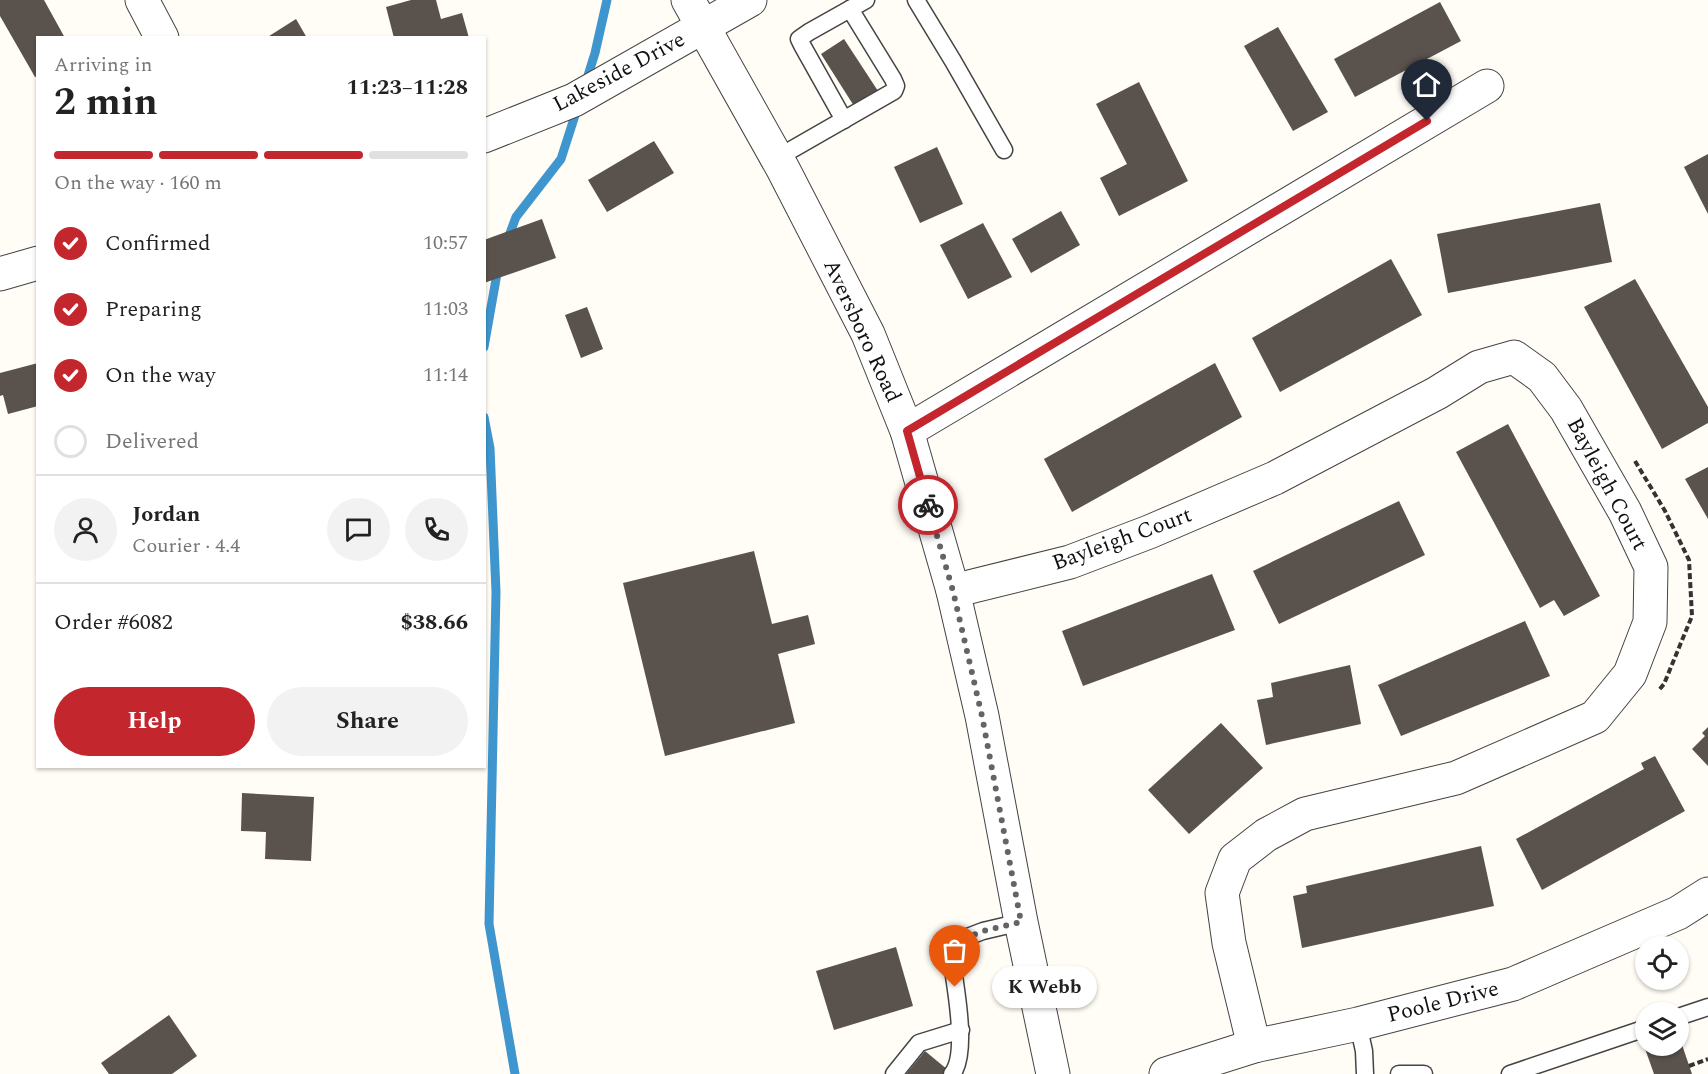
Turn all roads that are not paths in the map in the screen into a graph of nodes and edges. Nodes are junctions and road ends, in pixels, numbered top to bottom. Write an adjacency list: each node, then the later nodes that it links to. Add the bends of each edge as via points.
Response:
1 (142, 0): 7 (street)
2 (750, 0): 6 (street, Lakeside Drive)
3 (866, 0): 5 (lane)
4 (916, 0): 11 (lane)
5 (850, 9): 9 (lane, via 800,39); 9 (lane, via 896,86 894,91)
6 (695, 13): 10 (street, Lakeside Drive, via 574,100); 12 (street, Aversboro Road)
7 (161, 36)
8 (1487, 86): 15 (street)
9 (844, 120): 12 (lane)
10 (486, 135)
11 (1004, 150)
12 (777, 158): 15 (street, Aversboro Road, via 868,334)
13 (36, 264): 14 (street)
14 (0, 274)
15 (907, 431): 16 (street, Aversboro Road)
16 (953, 591): 18 (street, Aversboro Road, via 982,716); 24 (street, Bayleigh Court, via 1070,562 1149,532 1275,478 1479,367 1514,357 1542,377 1566,409 1626,512 1651,567 1650,622 1630,674 1595,717 1456,778 1305,814 1266,835 1235,859 1222,893 1228,943)
17 (1708, 894): 21 (street, Poole Drive, via 1677,913 1513,984)
18 (1021, 922): 22 (lane, via 950,944); 27 (street, Aversboro Road)
19 (1708, 1007): 20 (lane)
20 (1689, 1013)
21 (1358, 1024): 24 (street, Poole Drive); 29 (lane)
22 (961, 1030): 25 (lane, via 919,1043); 26 (lane, via 957,1068)
23 (1635, 1032): 32 (lane)
24 (1254, 1046): 28 (street, Poole Drive)
25 (894, 1074)
26 (952, 1074)
27 (1053, 1074)
28 (1166, 1074)
29 (1365, 1074)
30 (1399, 1074): 31 (lane)
31 (1424, 1074)
32 (1510, 1074)

